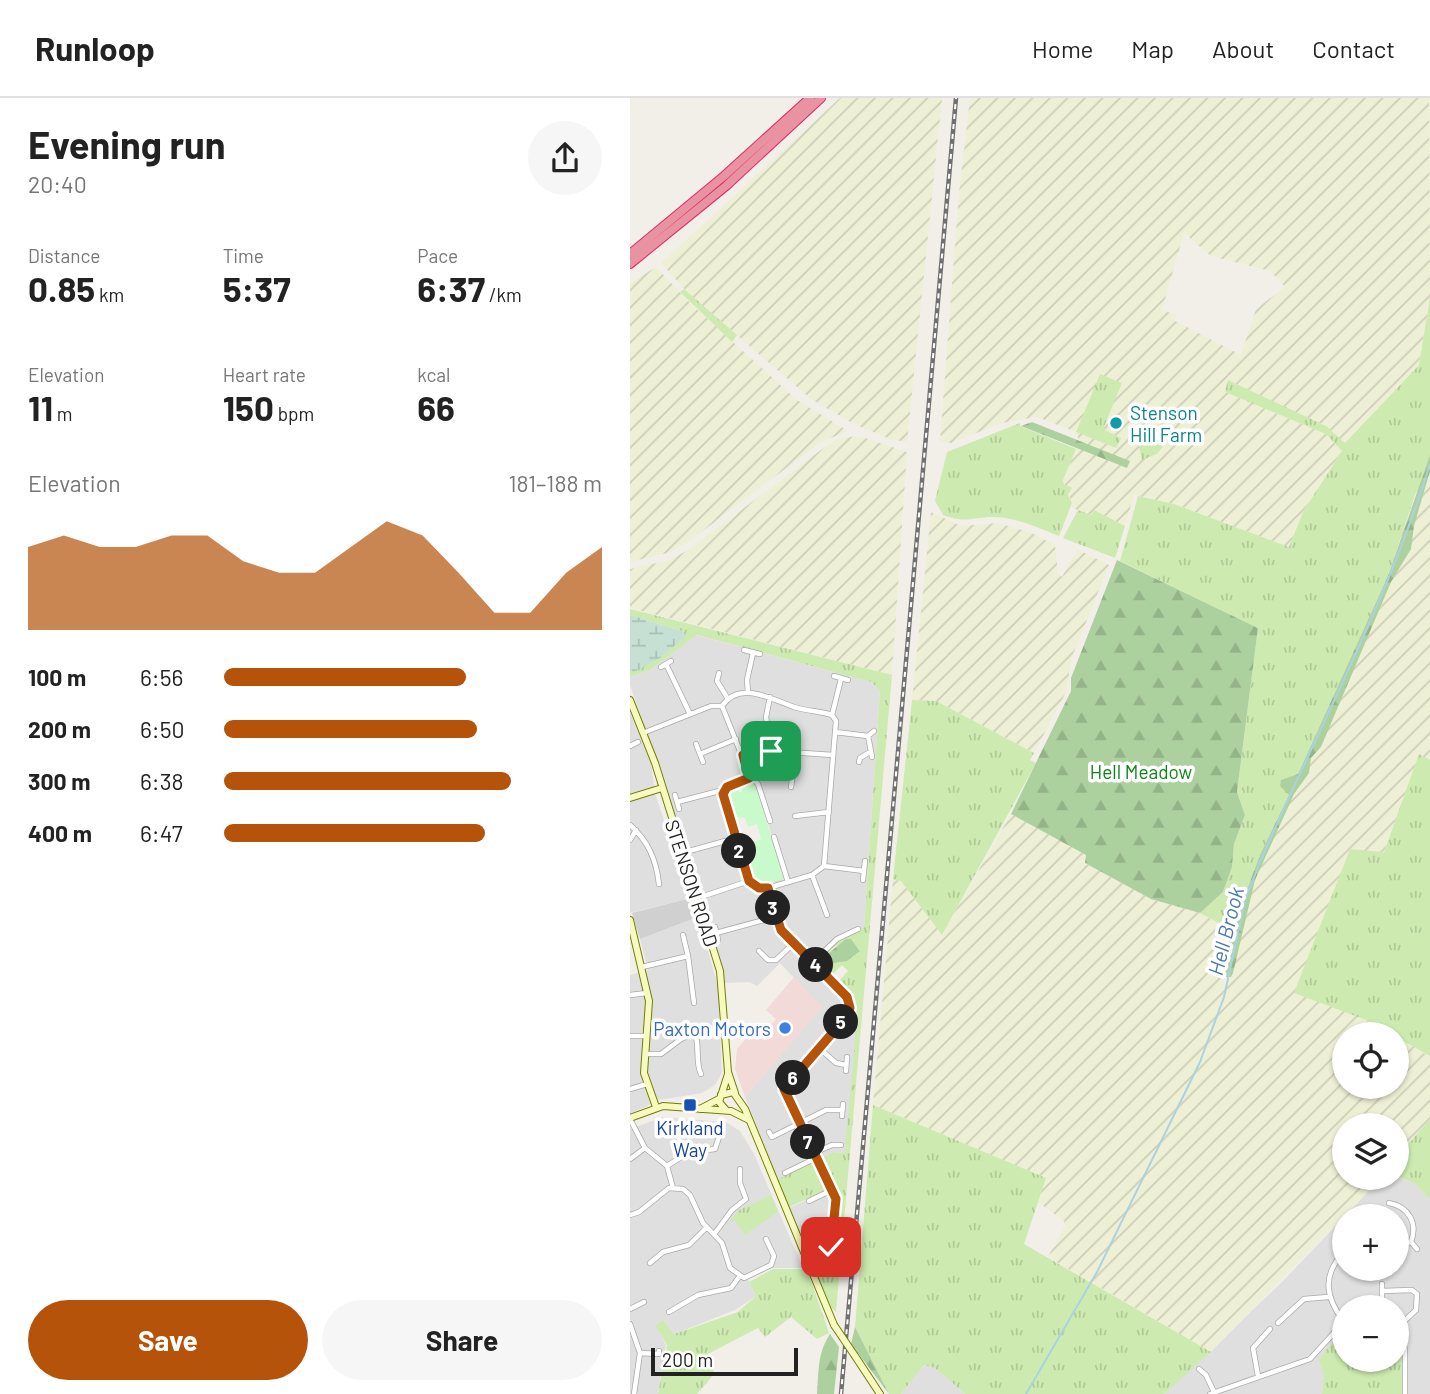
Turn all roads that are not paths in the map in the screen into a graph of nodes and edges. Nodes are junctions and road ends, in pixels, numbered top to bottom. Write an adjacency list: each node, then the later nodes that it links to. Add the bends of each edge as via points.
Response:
1 (810, 98): 3 (highway)
2 (821, 98): 4 (highway, via 726,186)
3 (630, 254)
4 (630, 264)
5 (744, 650): 6 (street)
6 (753, 653): 7 (street); 13 (street)
7 (760, 654)
8 (666, 664): 18 (street)
9 (719, 673): 15 (street, via 717,681)
10 (834, 676): 11 (street)
11 (841, 679): 12 (street); 19 (street)
12 (848, 681)
13 (748, 692): 14 (street); 15 (street)
14 (770, 697): 19 (street); 28 (street, via 766,717)
15 (728, 699): 17 (street)
16 (630, 700): 22 (street, STENSON ROAD)
17 (722, 706): 18 (street); 24 (street)
18 (690, 714): 22 (street)
19 (832, 715): 21 (street)
20 (874, 731): 23 (street)
21 (835, 732): 23 (street); 32 (street)
22 (643, 733): 37 (street, STENSON ROAD)
23 (868, 736): 34 (street, via 871,755)
24 (736, 739): 30 (street); 31 (street)
25 (638, 742): 27 (street)
26 (696, 744): 30 (street)
27 (630, 745)
28 (771, 751): 29 (street); 31 (street)
29 (796, 753): 32 (street); 36 (street)
30 (700, 754): 33 (street)
31 (743, 755): 35 (street)
32 (833, 755): 41 (street)
33 (703, 762)
34 (859, 762)
35 (750, 776): 38 (street); 43 (street, via 758,784)
36 (791, 787)
37 (662, 788): 40 (street); 49 (street, STENSON ROAD)
38 (723, 790): 39 (street, via 678,806); 47 (street)
39 (675, 795)
40 (630, 798)
41 (829, 812): 42 (street); 51 (street)
42 (794, 816)
43 (770, 821)
44 (630, 825): 45 (street)
45 (636, 830): 48 (street); 57 (street, via 649,847)
46 (774, 837): 56 (street)
47 (736, 838): 49 (street); 55 (street)
48 (630, 840)
49 (681, 853): 83 (street, STENSON ROAD, via 723,983)
50 (865, 861): 52 (street)
51 (824, 866): 52 (street); 53 (street)
52 (864, 871): 54 (street)
53 (812, 875): 56 (street); 62 (street)
54 (863, 880)
55 (749, 881): 59 (street); 60 (street)
56 (788, 882): 59 (street)
57 (659, 884)
58 (712, 886): 60 (street)
59 (768, 888): 63 (street)
60 (714, 893): 61 (street)
61 (704, 896)
62 (824, 913)
63 (775, 917): 66 (street); 68 (street)
64 (630, 920): 72 (street)
65 (858, 929): 71 (street, via 837,939)
66 (716, 934)
67 (683, 935): 70 (street)
68 (794, 943): 69 (street, via 776,960 768,960); 71 (street)
69 (760, 951)
70 (688, 956): 72 (street); 75 (street)
71 (813, 962): 80 (street, via 850,1004 847,1016)
72 (642, 967): 73 (street)
73 (648, 993): 74 (street); 79 (street)
74 (630, 995)
75 (694, 1003)
76 (702, 1030): 77 (street)
77 (695, 1033): 81 (street, via 661,1055); 84 (street, via 700,1052 697,1067)
78 (630, 1036): 79 (street)
79 (648, 1036): 81 (street)
80 (819, 1048): 82 (street, via 846,1068); 96 (street, via 784,1089)
81 (644, 1054): 85 (street)
82 (847, 1058)
83 (728, 1072): 87 (street, STENSON ROAD); 88 (street, STENSON ROAD)
84 (702, 1074)
85 (647, 1084): 86 (street); 90 (street)
86 (630, 1089)
87 (735, 1093): 88 (street, via 727,1091); 89 (street)
88 (720, 1097): 91 (street); 92 (street, via 721,1107)
89 (738, 1101): 92 (street); 95 (street)
90 (656, 1107): 91 (street); 94 (street)
91 (699, 1110): 92 (street)
92 (729, 1110): 95 (street)
93 (842, 1110): 96 (street, via 826,1110)
94 (630, 1118): 101 (street)
95 (749, 1119): 145 (street, bridge, via 834,1325)
96 (799, 1124): 98 (street, via 772,1137); 103 (street)
97 (675, 1128): 102 (street)
98 (769, 1132)
99 (720, 1134): 102 (street, via 722,1143 712,1150)
100 (841, 1145): 103 (street, via 831,1145)
101 (645, 1148): 104 (street); 105 (street)
102 (684, 1154): 105 (street)
103 (815, 1156): 107 (street); 109 (street)
104 (630, 1160)
105 (667, 1166): 108 (street)
106 (740, 1169): 114 (street, via 737,1176 746,1199)
107 (785, 1173)
108 (673, 1188): 112 (street); 113 (street, via 690,1195)
109 (832, 1191): 110 (street); 118 (street, via 836,1203)
110 (809, 1201)
111 (1389, 1203): 116 (street, via 1402,1203 1415,1232)
112 (630, 1214)
113 (706, 1227): 114 (street); 122 (street, via 689,1245 663,1252)
114 (715, 1233): 124 (street, via 730,1268)
115 (766, 1239): 124 (street, via 766,1248 774,1256 771,1265 751,1278)
116 (1412, 1242): 117 (street); 120 (street)
117 (1409, 1243)
118 (831, 1247): 119 (street); 121 (street)
119 (824, 1248)
120 (1417, 1249)
121 (831, 1254)
122 (649, 1263)
123 (1332, 1270): 126 (street)
124 (740, 1277): 129 (street, via 731,1288 698,1295)
125 (1382, 1284): 133 (street, via 1382,1294 1412,1290 1417,1294 1416,1310)
126 (1328, 1297): 128 (street); 134 (street, via 1304,1299)
127 (644, 1302): 130 (street)
128 (1332, 1303)
129 (678, 1306): 131 (street); 132 (street)
130 (630, 1309)
131 (669, 1311)
132 (681, 1312)
133 (1409, 1317)
134 (1278, 1323)
135 (630, 1324): 139 (street)
136 (1270, 1328): 142 (street, via 1253,1348)
137 (1332, 1335): 142 (street, via 1310,1359)
138 (659, 1351): 139 (street)
139 (640, 1353): 143 (street)
140 (1199, 1369): 144 (street)
141 (1405, 1372): 146 (street)
142 (1258, 1376): 144 (street)
143 (633, 1393)
144 (1212, 1393)
145 (880, 1394)
146 (1405, 1394)

